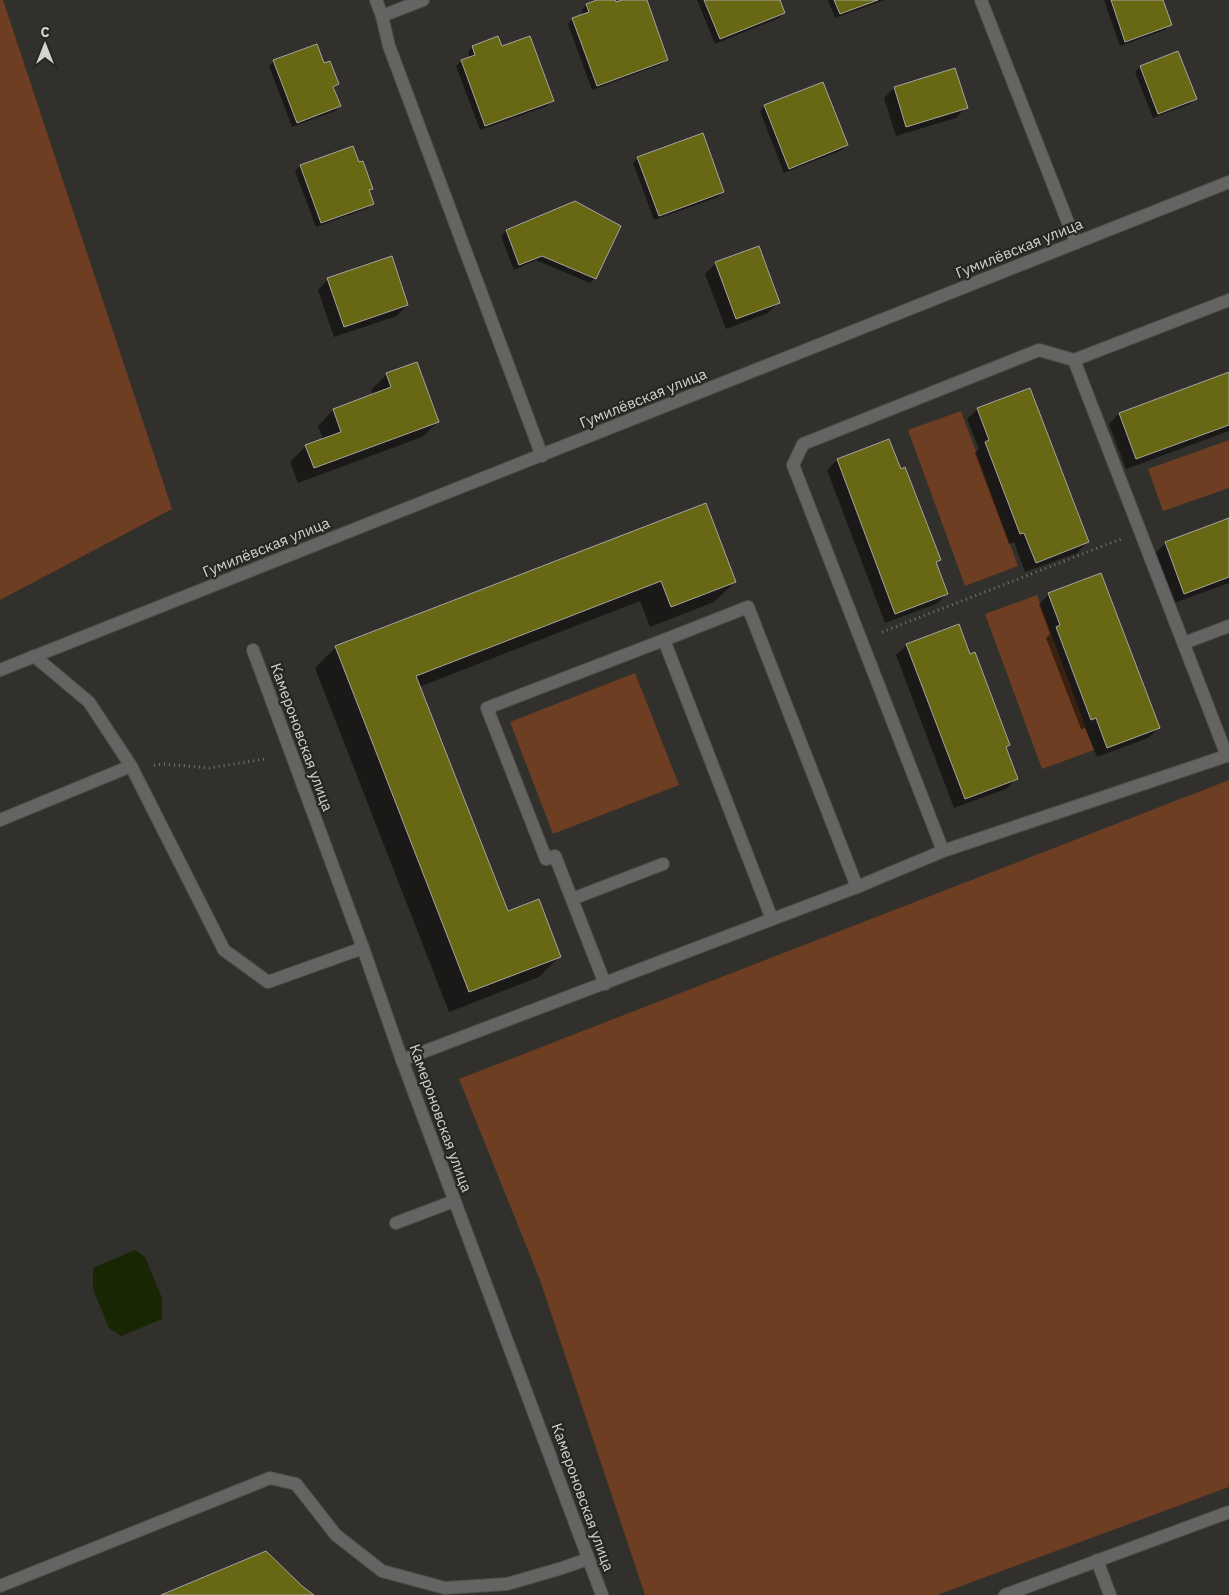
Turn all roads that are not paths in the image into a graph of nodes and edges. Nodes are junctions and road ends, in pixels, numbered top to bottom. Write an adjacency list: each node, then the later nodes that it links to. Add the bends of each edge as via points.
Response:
1 (376, 0): 4 (street)
2 (423, 0): 4 (street)
3 (981, 0): 6 (street)
4 (382, 16): 9 (street, via 389,46)
5 (1229, 182): 6 (street, Гумилёвская улица)
6 (1076, 243): 9 (street, Гумилёвская улица)
7 (1229, 300): 8 (street)
8 (1074, 360): 12 (street); 19 (street, via 1039,350 803,444 792,465)
9 (542, 456): 14 (street, Гумилёвская улица)
10 (1229, 626): 12 (street)
11 (664, 640): 21 (street, via 748,607); 22 (street, via 487,708 546,859 555,856); 23 (street)
12 (1184, 643): 16 (street)
13 (253, 650): 24 (street, Камероновская улица)
14 (34, 656): 15 (street, Гумилёвская улица); 17 (street, via 89,702)
15 (0, 670)
16 (1228, 756): 19 (street)
17 (131, 766): 18 (street); 24 (street, via 224,950 268,982)
18 (0, 820)
19 (942, 851): 21 (street)
20 (662, 864): 22 (street)
21 (857, 887): 23 (street)
22 (572, 899): 25 (street)
23 (772, 919): 25 (street)
24 (363, 948): 26 (street, Камероновская улица)
25 (605, 984): 26 (street)
26 (402, 1060): 27 (street, Камероновская улица)
27 (454, 1201): 28 (street); 30 (street, Камероновская улица)
28 (396, 1222)
29 (1229, 1512): 31 (street)
30 (588, 1559): 32 (street, via 507,1584 445,1588 382,1571 336,1535 296,1484 270,1478); 33 (street, Камероновская улица)
31 (1097, 1560): 34 (street); 35 (street)
32 (0, 1586)
33 (602, 1595)
34 (1005, 1595)
35 (1110, 1595)

